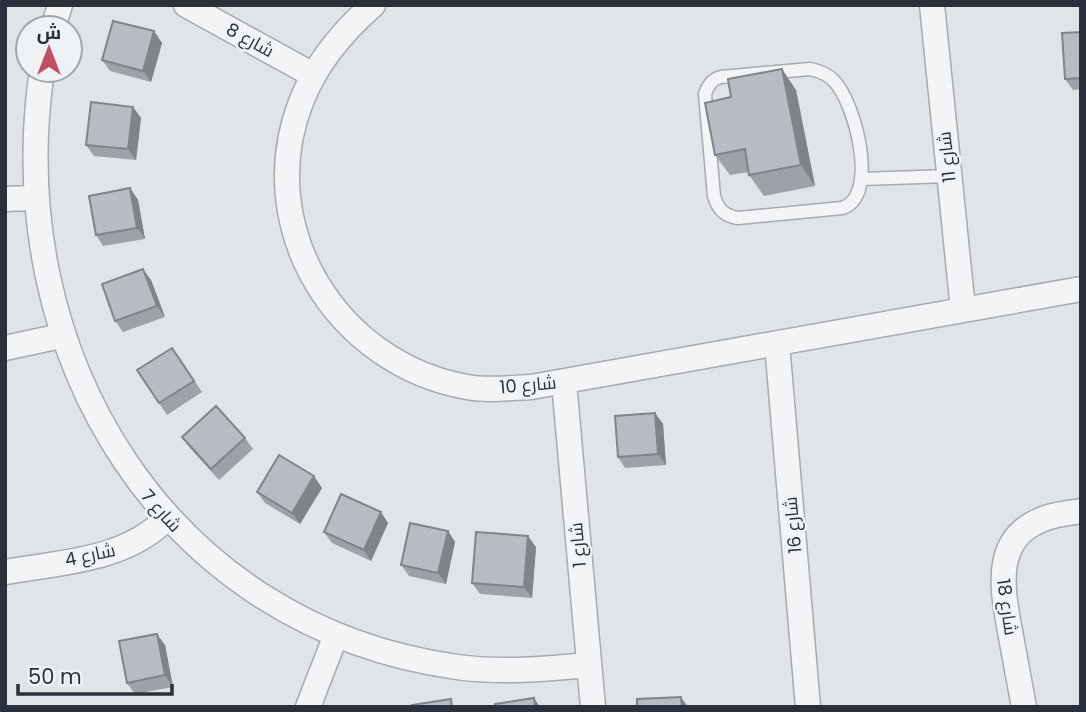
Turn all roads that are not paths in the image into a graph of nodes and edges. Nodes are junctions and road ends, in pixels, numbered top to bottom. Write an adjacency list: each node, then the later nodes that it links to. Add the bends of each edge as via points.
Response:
1 (186, 5): 4 (street, شارع 8)
2 (373, 5): 4 (street, شارع 10, via 343,33)
3 (932, 5): 6 (street, شارع 11)
4 (313, 75): 15 (street, شارع 10, via 292,134 288,196 303,257 335,311 381,353 438,380 489,389)
5 (40, 84): 8 (street, شارع 7)
6 (949, 176): 7 (lane); 11 (street, شارع 11)
7 (861, 179): 7 (lane, via 852,114 839,86 826,74 810,69 721,77 708,87 714,196 724,214 738,218 847,207 856,199)
8 (32, 198): 9 (street); 12 (street, شارع 7, via 39,270)
9 (5, 199)
10 (1081, 289): 11 (street, شارع 10)
11 (963, 310): 13 (street, شارع 10)
12 (56, 337): 14 (street); 17 (street, شارع 7, via 100,432)
13 (777, 344): 15 (street, شارع 10); 23 (street, شارع 16)
14 (5, 348)
15 (564, 382): 20 (street, شارع 1)
16 (1081, 511): 24 (street, شارع 18, via 1049,517 1025,529 1004,561 1003,596)
17 (166, 519): 18 (street, شارع 4, via 118,551); 19 (street, شارع 7, via 225,573 288,614)
18 (5, 572)
19 (336, 635): 20 (street, شارع 7, via 404,657 455,667 498,671); 21 (street)
20 (589, 665): 22 (street, شارع 1)
21 (308, 707)
22 (593, 707)
23 (808, 707)
24 (1024, 707)

